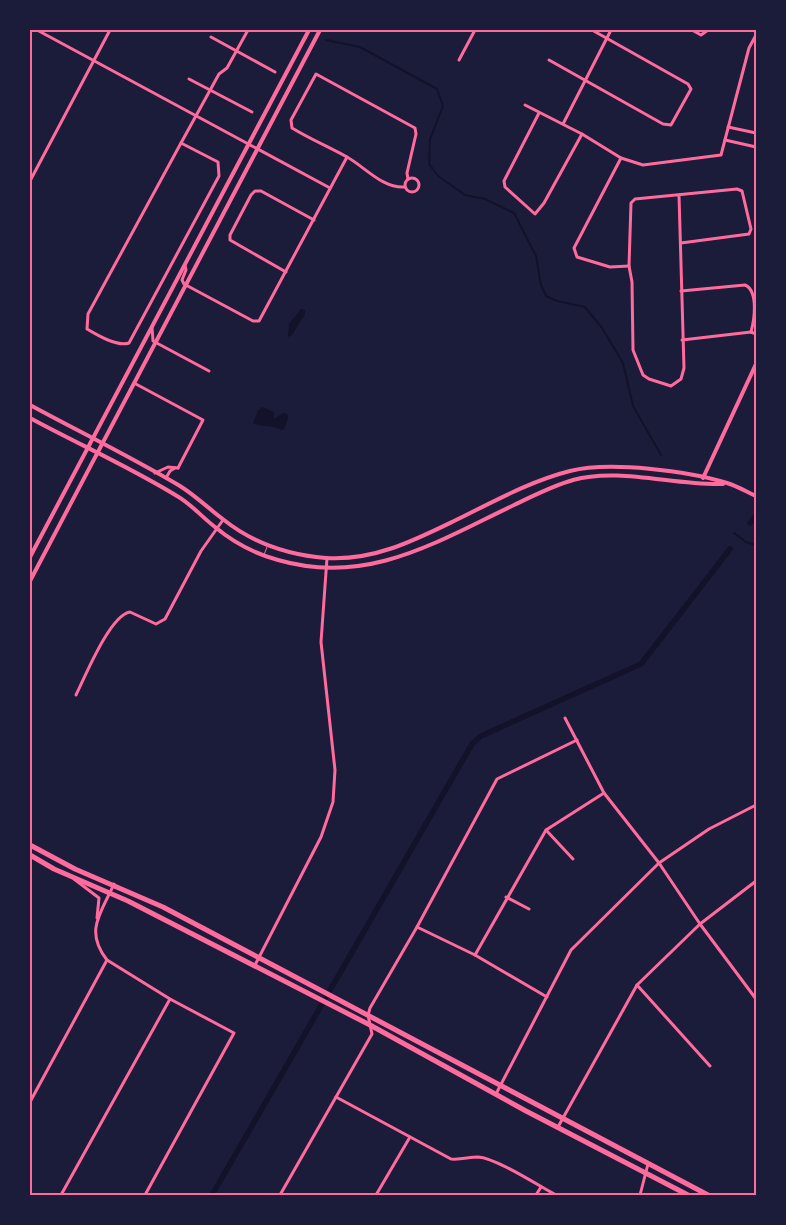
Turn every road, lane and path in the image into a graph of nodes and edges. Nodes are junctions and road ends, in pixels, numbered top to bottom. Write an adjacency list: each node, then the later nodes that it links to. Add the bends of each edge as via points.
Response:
1 (37, 30): 17 (street)
2 (110, 30): 17 (street)
3 (248, 30): 14 (street)
4 (308, 30): 32 (street)
5 (320, 30): 34 (street)
6 (475, 30): 15 (street)
7 (592, 30): 13 (street)
8 (611, 30): 13 (street)
9 (692, 30): 10 (street, via 701,34)
10 (708, 30)
11 (756, 35): 27 (street, via 749,48)
12 (211, 37): 14 (street)
13 (607, 38): 20 (street); 20 (street, via 688,84 690,89 671,125 663,124)
14 (237, 50): 18 (street); 21 (street)
15 (459, 60)
16 (549, 60): 20 (street)
17 (94, 61): 25 (street); 38 (street)
18 (275, 72)
19 (189, 79): 21 (street)
20 (586, 80): 26 (street)
21 (210, 90): 23 (street); 25 (street)
22 (524, 106): 24 (street)
23 (252, 112)
24 (539, 113): 26 (street); 29 (street, via 504,181 505,187 535,214)
25 (197, 114): 31 (street); 32 (street)
26 (563, 124): 29 (street)
27 (728, 127): 28 (street); 30 (street)
28 (756, 133)
29 (582, 134): 36 (street)
30 (725, 140): 33 (street); 36 (street, via 721,155 707,158 643,165)
31 (181, 143): 31 (street, via 88,314 87,329 116,342 128,343 219,176 218,162)
32 (248, 145): 34 (street); 44 (street)
33 (756, 147)
34 (257, 149): 39 (street); 47 (street)
35 (347, 157): 37 (street, via 291,125 316,74 415,128); 39 (street); 40 (street, via 361,169 392,186)
36 (621, 158): 45 (street, via 574,248 577,258 610,267)
37 (408, 179): 40 (street); 40 (street, via 417,180 418,188 410,192)
38 (30, 182)
39 (330, 188): 42 (street)
40 (405, 188)
41 (679, 195): 43 (street); 43 (street, via 742,191 751,229 749,234); 45 (street, via 635,199 631,203)
42 (314, 220): 46 (street); 46 (street, via 260,191 251,195 229,239)
43 (681, 243): 48 (street)
44 (185, 265): 47 (street, via 182,280); 49 (street)
45 (629, 266): 52 (street, via 633,350 643,375 671,386 681,379 684,368)
46 (286, 272): 47 (street, via 258,322)
47 (186, 285): 53 (street)
48 (681, 291): 50 (street, via 750,287 754,314); 52 (street)
49 (152, 326): 53 (street); 59 (street)
50 (751, 332): 51 (street); 52 (street)
51 (756, 334)
52 (682, 340)
53 (155, 342): 55 (street); 56 (street)
54 (756, 364): 65 (street)
55 (209, 372)
56 (134, 383): 60 (street); 63 (street, via 203,420)
57 (30, 405): 59 (street)
58 (30, 418): 61 (street)
59 (92, 438): 60 (street); 61 (street)
60 (102, 443): 62 (street); 64 (street)
61 (87, 449): 62 (street); 76 (street)
62 (96, 454): 71 (street, via 178,497); 79 (street)
63 (178, 468): 64 (street, via 168,467); 66 (street, via 170,471)
64 (155, 472): 66 (street)
65 (703, 477): 67 (street); 68 (street); 73 (street, via 605,466 570,471 514,493)
66 (166, 478): 70 (street, via 191,493)
67 (728, 483): 68 (street); 69 (street)
68 (700, 484): 74 (street, via 605,476 575,479)
69 (756, 496)
70 (223, 520): 71 (street); 72 (street, via 243,533)
71 (216, 528): 75 (street); 80 (street, via 166,619 154,624 132,613 122,615)
72 (270, 543): 75 (lane); 77 (street, via 298,554)
73 (409, 543): 74 (street); 77 (street, via 370,555)
74 (414, 552): 78 (street, via 369,566)
75 (264, 555): 78 (street)
76 (30, 558)
77 (327, 558): 78 (street)
78 (325, 568): 100 (street, via 321,642 334,797 321,836)
79 (30, 581)
80 (76, 695)
81 (565, 718): 82 (street)
82 (577, 740): 83 (street); 98 (street, via 496,779)
83 (604, 793): 85 (street); 89 (street)
84 (756, 804): 89 (street, via 709,829)
85 (546, 830): 88 (street); 94 (street)
86 (30, 846): 92 (highway)
87 (30, 856): 90 (highway)
88 (573, 859)
89 (659, 863): 97 (street); 104 (street, via 572,950)
90 (72, 877): 93 (highway); 96 (street, via 99,898)
91 (755, 883): 97 (street)
92 (114, 884): 93 (street); 100 (highway)
93 (110, 893): 96 (street); 102 (highway)
94 (506, 897): 95 (street); 99 (street)
95 (529, 909)
96 (96, 922): 101 (street, via 96,943)
97 (700, 924): 103 (street); 106 (street)
98 (417, 927): 99 (street); 107 (street)
99 (474, 956): 104 (street)
100 (259, 957): 102 (street); 107 (highway)
101 (107, 960): 105 (street); 113 (street)
102 (254, 966): 108 (highway)
103 (637, 985): 109 (street); 114 (street)
104 (547, 997): 110 (street)
105 (170, 999): 120 (street); 121 (street, via 234,1033)
106 (756, 999)
107 (368, 1016): 108 (street); 110 (highway)
108 (370, 1025): 111 (highway); 112 (street, via 372,1034)
109 (710, 1066)
110 (500, 1086): 111 (street); 114 (highway)
111 (495, 1094): 115 (highway)
112 (336, 1097): 116 (street); 122 (street)
113 (30, 1102)
114 (562, 1118): 115 (street); 117 (highway)
115 (557, 1128): 118 (highway)
116 (410, 1137): 119 (street, via 451,1159 464,1161 478,1157 494,1162); 123 (street)
117 (648, 1163): 118 (street); 128 (highway)
118 (645, 1172): 126 (street); 127 (highway)
119 (541, 1187): 124 (street); 125 (street)
120 (61, 1195)
121 (145, 1195)
122 (280, 1195)
123 (376, 1195)
124 (536, 1195)
125 (556, 1195)
126 (640, 1195)
127 (688, 1195)
128 (708, 1195)

